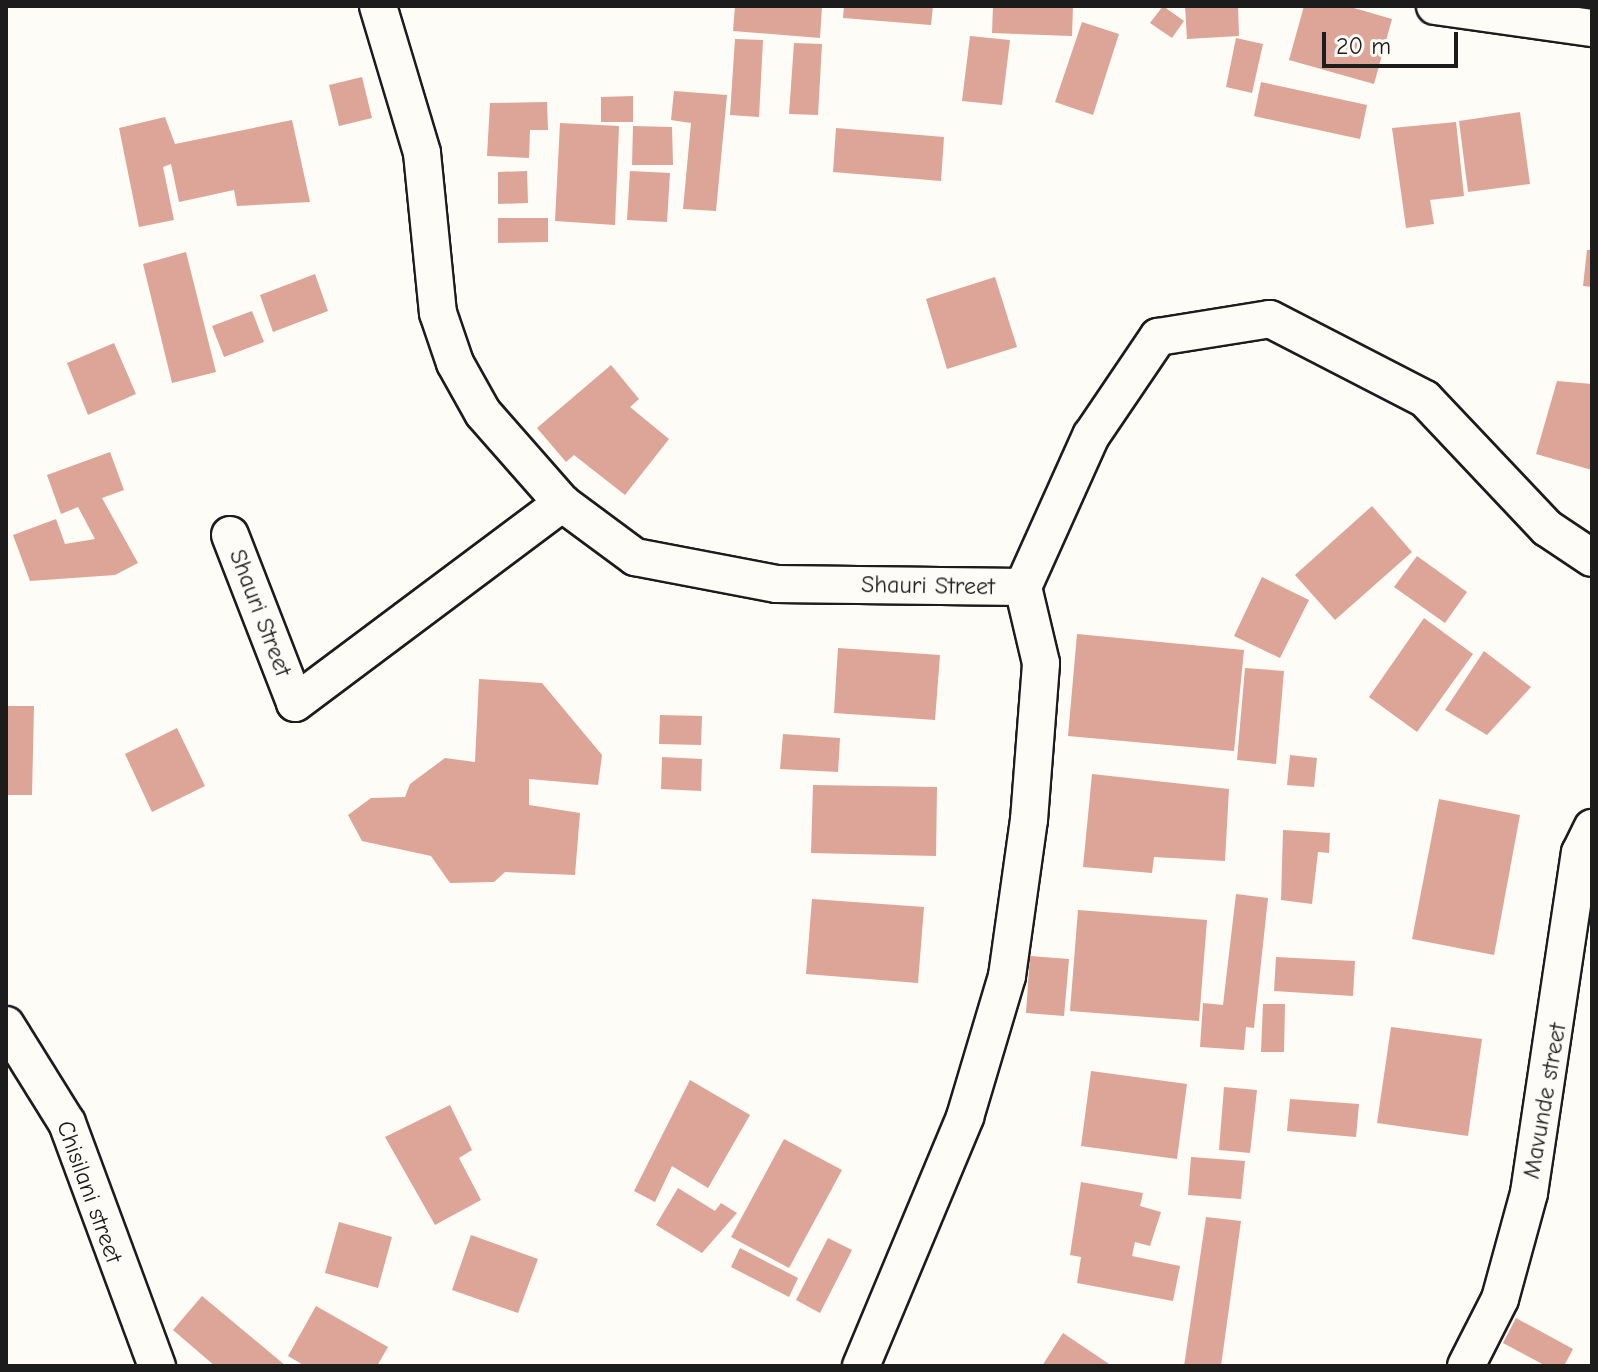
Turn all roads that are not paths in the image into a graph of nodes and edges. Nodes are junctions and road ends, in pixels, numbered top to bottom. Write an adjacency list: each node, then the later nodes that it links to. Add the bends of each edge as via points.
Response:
1 (378, 6): 4 (street, via 422,153 438,313 455,363 483,413)
2 (1435, 6): 3 (street)
3 (1592, 28)
4 (562, 503): 5 (street, Shauri Street, via 295,703); 7 (street, Shauri Street, via 635,557 776,584)
5 (230, 535)
6 (1592, 558): 7 (street, Shauri Street, via 1547,528 1425,399 1270,319 1158,337 1091,436)
7 (1023, 587): 11 (street, via 1041,663 1007,976 965,1117)
8 (1592, 828): 12 (street, Mavunde street, via 1580,853 1529,1193 1500,1299)
9 (6, 1025): 10 (street, Chisilani street, via 67,1123)
10 (157, 1366)
11 (861, 1366)
12 (1466, 1366)

